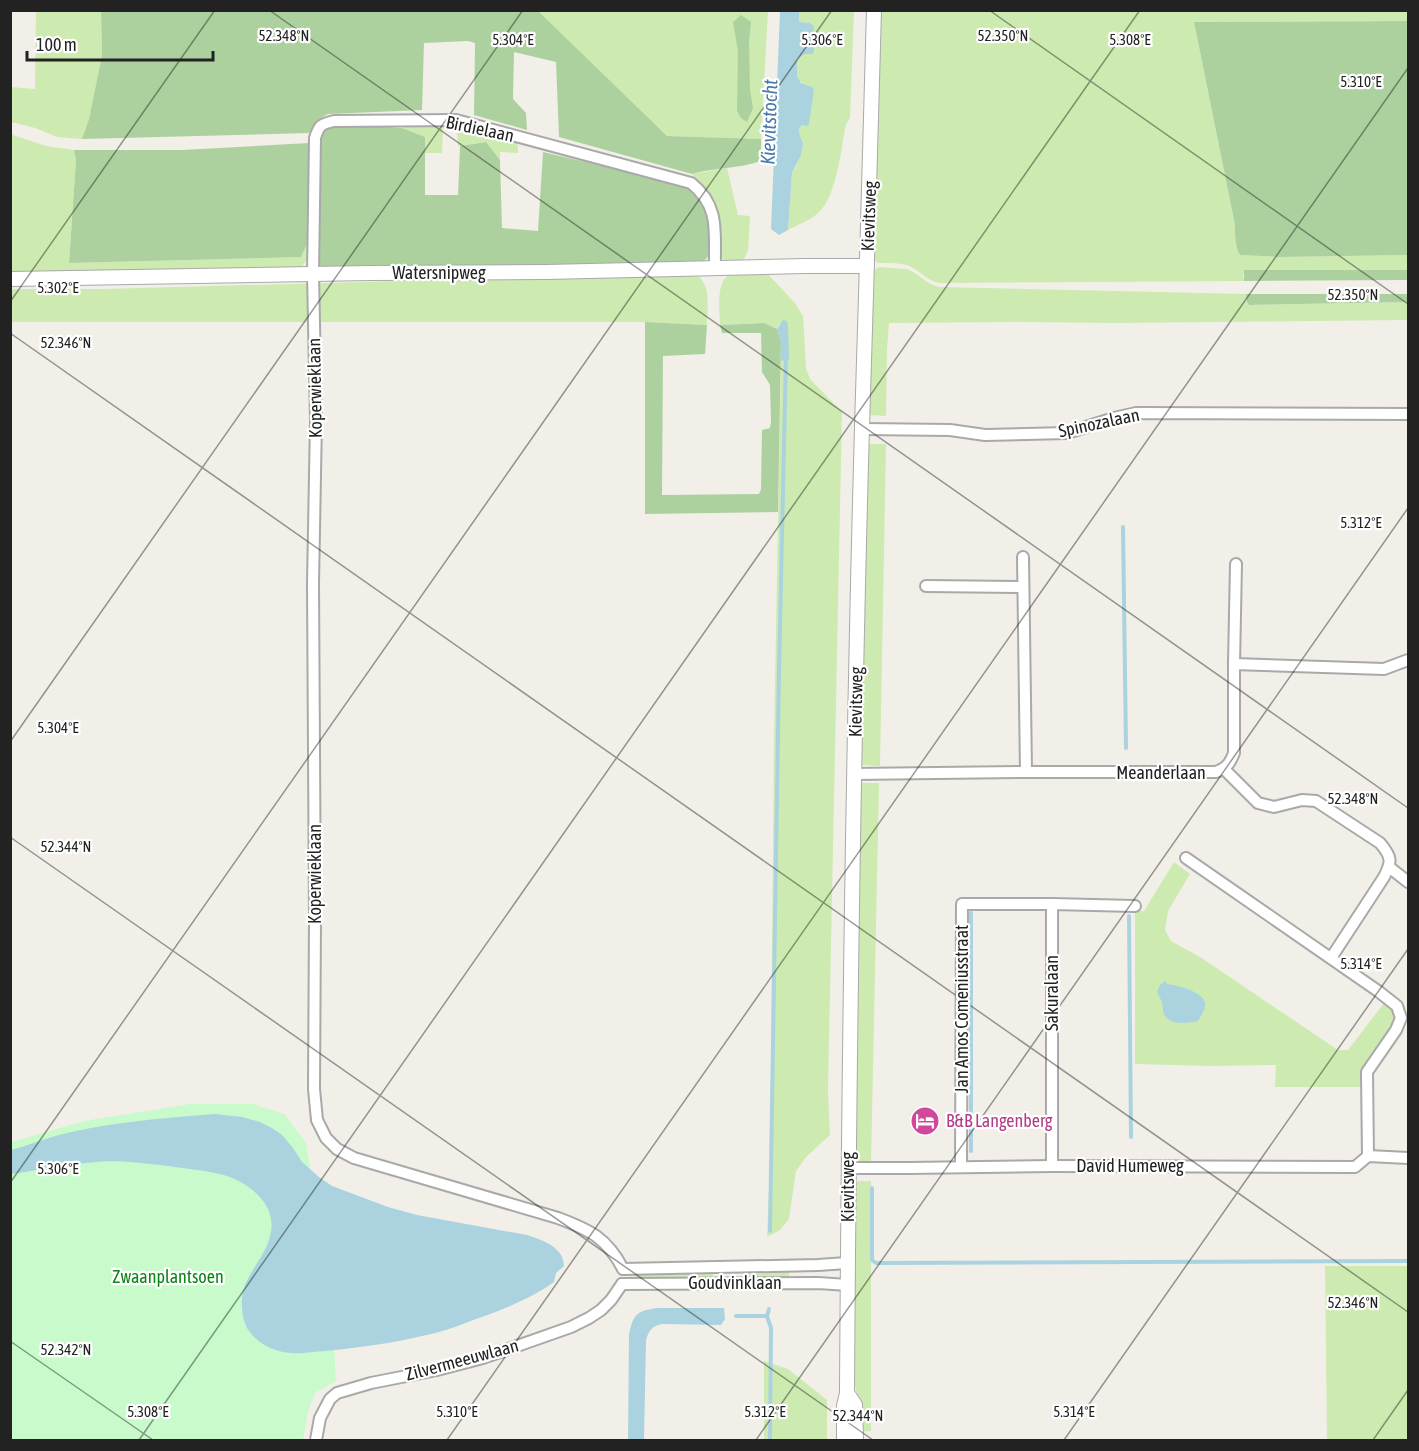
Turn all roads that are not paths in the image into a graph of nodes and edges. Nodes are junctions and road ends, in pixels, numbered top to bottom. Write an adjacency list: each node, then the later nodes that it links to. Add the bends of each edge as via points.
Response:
1 (874, 10): 2 (street, Kievitsweg)
2 (867, 266): 3 (street, Watersnipweg); 7 (street, Kievitsweg)
3 (715, 268): 4 (street, Watersnipweg); 4 (street, Birdielaan, via 714,219 709,203 691,183 456,120 334,121 318,128 315,138)
4 (313, 274): 5 (street, Watersnipweg); 30 (street, Koperwieklaan, via 317,1120 326,1138 354,1158 588,1230 616,1254)
5 (10, 279)
6 (1408, 414): 7 (street, Spinozalaan, via 1136,413 1067,433 985,435 950,430)
7 (862, 429): 16 (street, Kievitsweg)
8 (1023, 557): 11 (street)
9 (1236, 564): 13 (street, Meanderlaan)
10 (926, 586): 11 (street)
11 (1023, 587): 15 (street)
12 (1408, 660): 13 (street, via 1384,669)
13 (1234, 664): 14 (street, Meanderlaan, via 1234,753)
14 (1224, 769): 15 (street, Meanderlaan, via 1210,773); 18 (street, via 1258,803 1274,807 1316,801 1380,843 1390,859)
15 (1026, 772): 16 (street, Meanderlaan)
16 (854, 774): 28 (street, Kievitsweg)
17 (1186, 858): 22 (street)
18 (1389, 867): 19 (street); 22 (street)
19 (1408, 882)
20 (1052, 904): 21 (street); 26 (street, Sakuralaan); 27 (street, Jan Amos Comeniusstraat, via 962,904)
21 (1135, 906)
22 (1331, 958): 23 (street, via 1397,1006)
23 (1405, 1018): 24 (street, via 1367,1072)
24 (1368, 1156): 25 (street, David Humeweg); 26 (street, David Humeweg, via 1355,1167)
25 (1408, 1158)
26 (1052, 1166): 27 (street, David Humeweg)
27 (961, 1167): 28 (street, David Humeweg)
28 (848, 1168): 29 (street, Kievitsweg)
29 (848, 1263): 30 (street, Goudvinklaan); 32 (street, Kievitsweg)
30 (624, 1269): 31 (street)
31 (622, 1284): 32 (street, Goudvinklaan); 34 (street, Zilvermeeuwlaan, via 601,1310 561,1331 483,1358 338,1393 330,1399 321,1418)
32 (848, 1285): 33 (street, Kievitsweg)
33 (847, 1393): 35 (street, Kievitsweg); 36 (street, Kievitsweg, via 855,1405)
34 (316, 1440)
35 (844, 1440)
36 (856, 1440)

